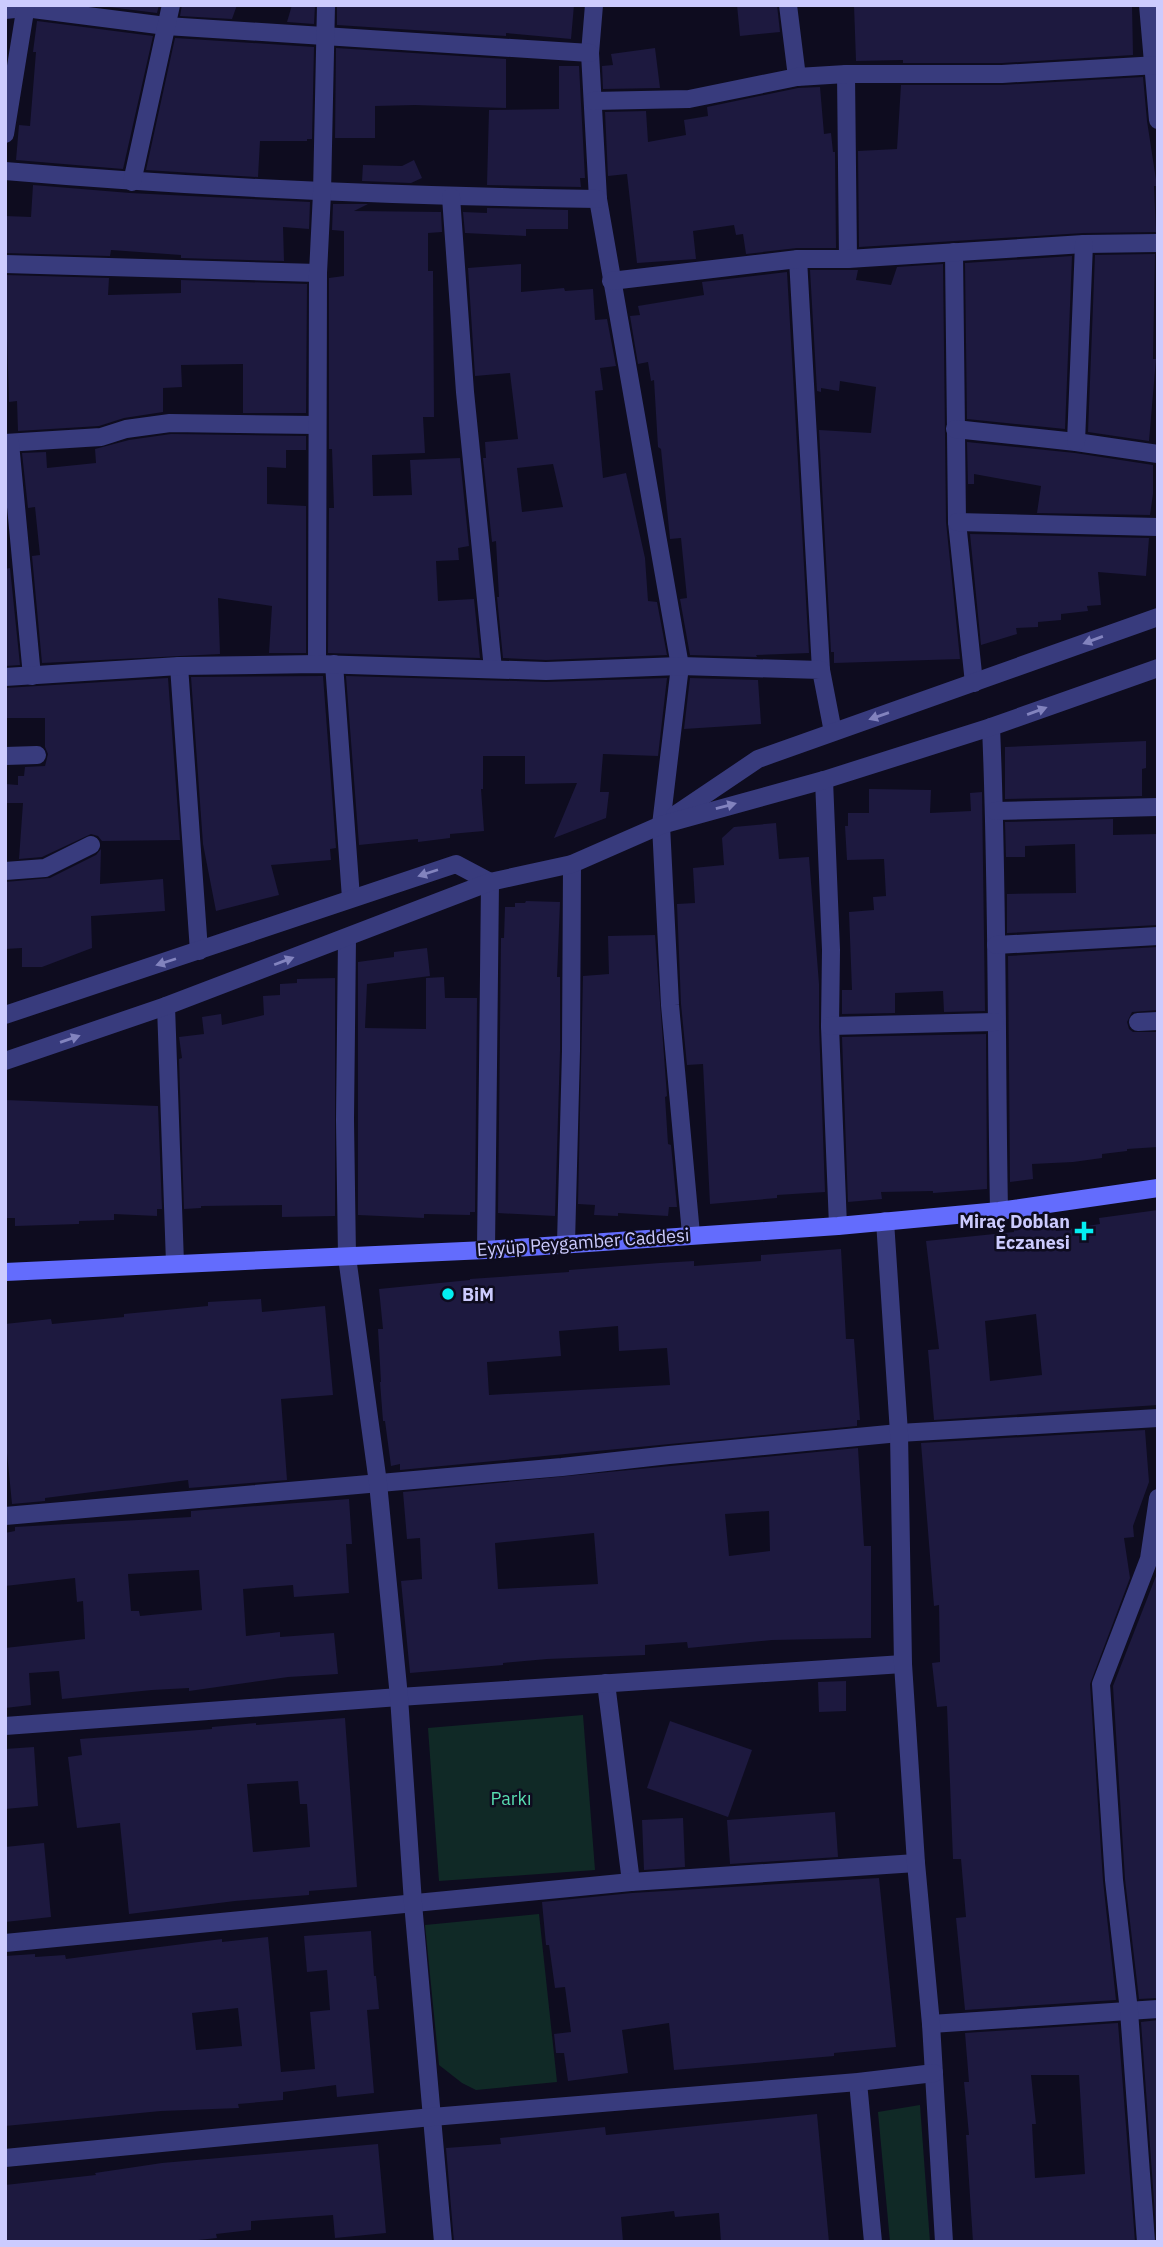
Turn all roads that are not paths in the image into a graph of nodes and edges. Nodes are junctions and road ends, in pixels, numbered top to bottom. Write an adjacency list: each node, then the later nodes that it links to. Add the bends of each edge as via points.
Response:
1 (171, 5): 8 (street)
2 (326, 5): 9 (street)
3 (594, 5): 10 (street)
4 (788, 5): 13 (street)
5 (1148, 5): 11 (street)
6 (25, 7): 7 (street); 8 (street); 16 (street)
7 (5, 10)
8 (166, 26): 9 (street); 18 (street)
9 (325, 37): 10 (street); 19 (street)
10 (590, 53): 14 (street)
11 (1155, 65): 12 (street, via 1002,74); 15 (street)
12 (846, 74): 13 (street); 26 (street)
13 (797, 77): 14 (street, via 689,99)
14 (593, 101): 21 (street)
15 (1158, 120)
16 (5, 134)
17 (5, 171): 18 (street)
18 (132, 182): 19 (street)
19 (322, 192): 20 (street); 28 (street)
20 (450, 197): 21 (street); 41 (street)
21 (598, 199): 29 (street)
22 (1158, 243): 23 (street)
23 (1084, 244): 24 (street); 32 (street)
24 (954, 252): 26 (street); 31 (street)
25 (798, 259): 26 (street); 29 (street); 43 (street)
26 (848, 259)
27 (5, 264): 28 (street)
28 (318, 273): 30 (street)
29 (611, 281): 40 (street)
30 (316, 425): 33 (street, via 170,424 101,436); 38 (street)
31 (955, 429): 32 (street); 35 (street)
32 (1076, 442): 34 (street)
33 (8, 443): 44 (street)
34 (1158, 454)
35 (957, 522): 36 (street); 46 (street)
36 (1158, 527)
37 (1158, 617): 46 (street, one-way to 46)
38 (326, 664): 39 (street); 41 (street); 59 (street)
39 (179, 666): 44 (street); 63 (street)
40 (680, 666): 41 (street); 43 (street); 54 (street)
41 (493, 669)
42 (1158, 669): 47 (street, one-way to 42)
43 (821, 670): 48 (street)
44 (32, 676): 45 (street)
45 (5, 677)
46 (974, 683): 48 (street, one-way to 48)
47 (991, 727): 51 (street); 53 (street)
48 (833, 732): 54 (street, via 758,759)
49 (37, 755): 50 (street)
50 (5, 756)
51 (824, 780): 54 (street, one-way to 51); 69 (street)
52 (1158, 807): 53 (street)
53 (995, 811): 62 (street)
54 (660, 824): 56 (street); 75 (street, via 670,1005)
55 (91, 845): 57 (street, via 45,868)
56 (572, 864): 58 (street); 76 (street)
57 (5, 871)
58 (491, 882): 59 (street, one-way to 59, via 456,864); 61 (street); 77 (street)
59 (352, 898): 63 (street)
60 (1158, 936): 62 (street)
61 (347, 938): 64 (street, one-way to 61); 78 (street)
62 (996, 945): 67 (street)
63 (199, 951): 65 (street, one-way to 65)
64 (166, 1006): 70 (street, one-way to 64); 79 (street)
65 (5, 1015)
66 (1158, 1021): 68 (street)
67 (995, 1022): 69 (street); 72 (street)
68 (1138, 1022)
69 (830, 1027): 74 (street)
70 (5, 1060)
71 (1158, 1188): 72 (main road, Eyyüp Peygamber Caddesi)
72 (999, 1211): 73 (main road, Eyyüp Peygamber Caddesi)
73 (885, 1222): 74 (main road, Eyyüp Peygamber Caddesi); 82 (street)
74 (838, 1226): 75 (main road, Eyyüp Peygamber Caddesi)
75 (691, 1234): 76 (main road, Eyyüp Peygamber Caddesi)
76 (566, 1243): 77 (main road, Eyyüp Peygamber Caddesi)
77 (486, 1250): 78 (main road, Eyyüp Peygamber Caddesi)
78 (347, 1257): 79 (main road, Eyyüp Peygamber Caddesi); 83 (street)
79 (175, 1263): 80 (main road, Eyyüp Peygamber Caddesi)
80 (5, 1272)
81 (1158, 1418): 82 (street)
82 (899, 1433): 83 (street); 86 (street)
83 (378, 1483): 85 (street); 88 (street)
84 (1158, 1498): 95 (street, via 1149,1559 1101,1684 1114,1880)
85 (5, 1516)
86 (903, 1664): 87 (street); 90 (street)
87 (606, 1683): 88 (street); 91 (street)
88 (399, 1697): 89 (street); 92 (street)
89 (5, 1726)
90 (916, 1863): 91 (street); 96 (street)
91 (631, 1882): 92 (street)
92 (413, 1903): 93 (street); 99 (street)
93 (5, 1943)
94 (1158, 2009): 95 (street)
95 (1129, 2011): 96 (street); 104 (street)
96 (931, 2024): 97 (street)
97 (934, 2073): 98 (street); 103 (street)
98 (858, 2082): 99 (street); 102 (street)
99 (432, 2117): 100 (street); 101 (street)
100 (5, 2158)
101 (443, 2242)
102 (873, 2242)
103 (944, 2242)
104 (1146, 2242)

